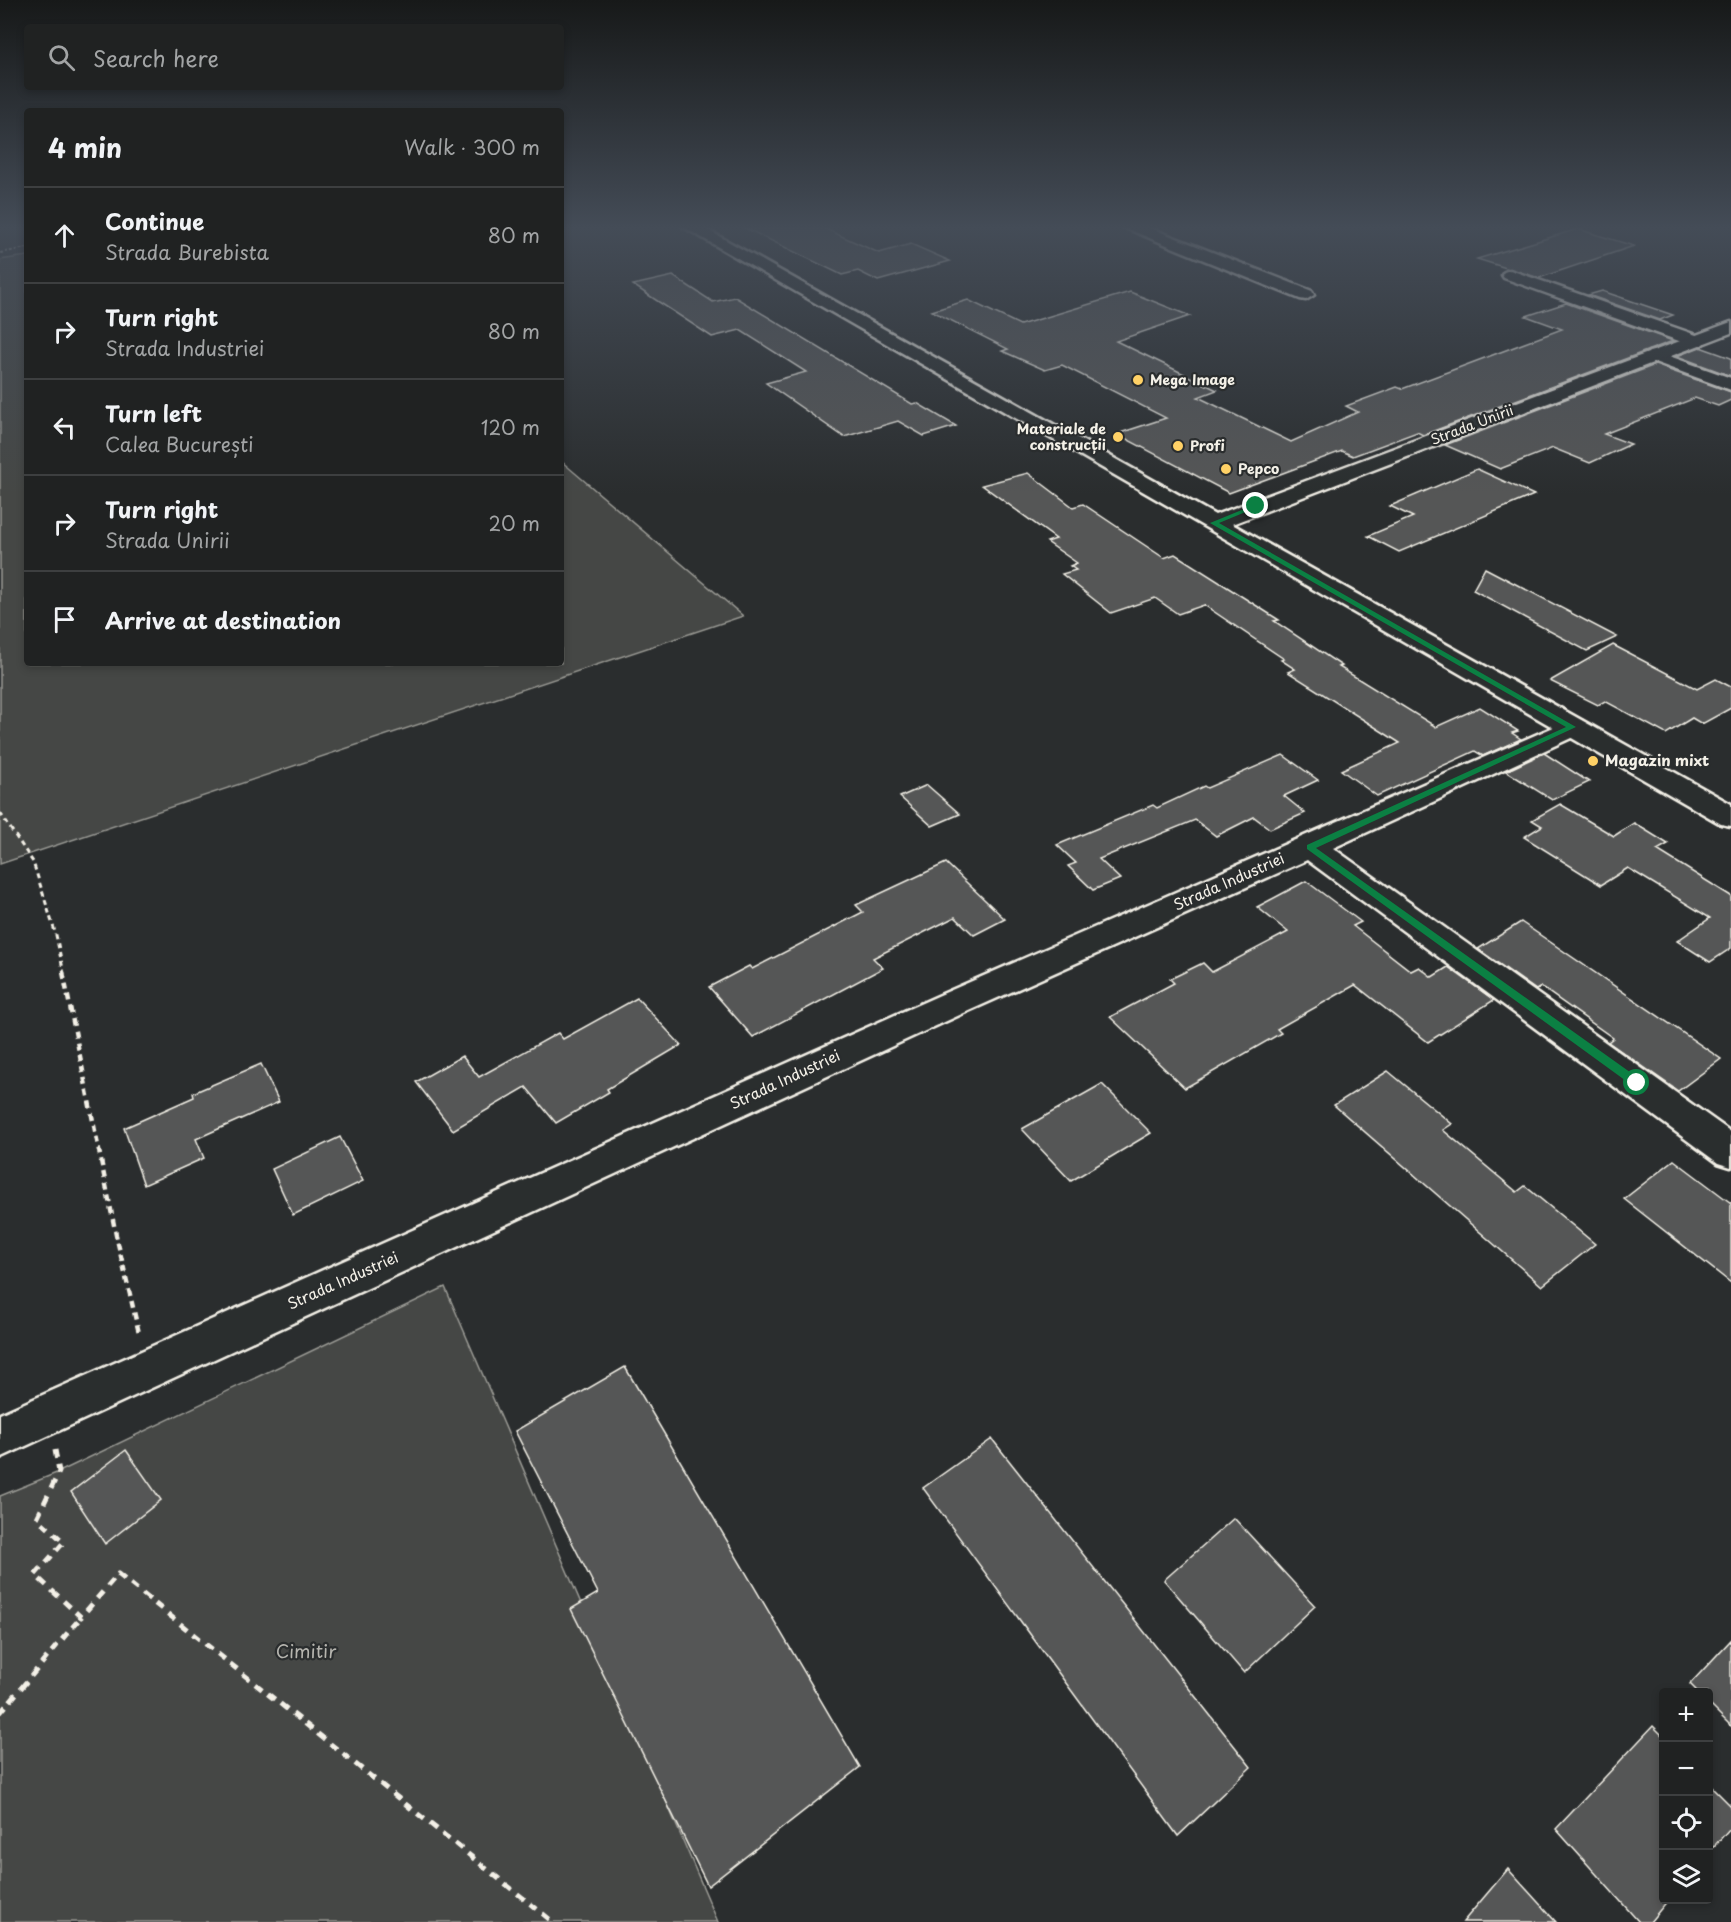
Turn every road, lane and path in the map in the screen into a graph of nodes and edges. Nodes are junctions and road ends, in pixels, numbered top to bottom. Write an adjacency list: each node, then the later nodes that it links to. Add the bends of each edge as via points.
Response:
1 (846, 315): 7 (main road)
2 (1622, 315): 4 (main road)
3 (1731, 327): 4 (main road, Strada Unirii)
4 (1696, 341): 5 (main road, Strada Unirii)
5 (1655, 356): 6 (main road); 7 (main road, Strada Unirii)
6 (1731, 384)
7 (1214, 523): 8 (main road)
8 (1572, 727): 10 (main road); 11 (main road, Strada Industriei)
9 (0, 813): 13 (path, via 33,862 56,934)
10 (1729, 814)
11 (1310, 847): 12 (main road); 13 (main road, Strada Industriei, via 941,1009)
12 (1731, 1152)
13 (147, 1369): 14 (main road, Strada Industriei)
14 (48, 1414): 15 (main road, Strada Industriei); 16 (path, via 59,1472 38,1518 64,1542 34,1575)
15 (0, 1436)
16 (81, 1617): 17 (path); 18 (path, via 118,1574)
17 (0, 1713)
18 (553, 1922)

